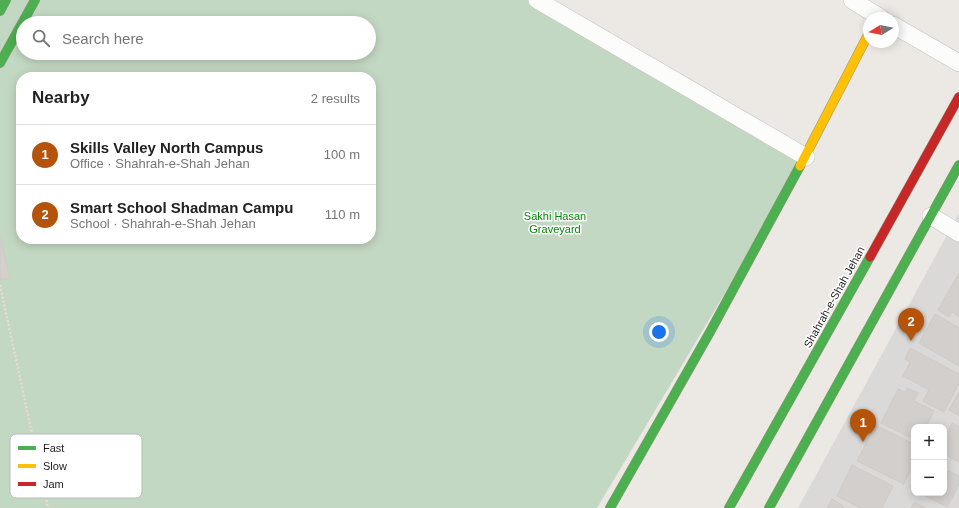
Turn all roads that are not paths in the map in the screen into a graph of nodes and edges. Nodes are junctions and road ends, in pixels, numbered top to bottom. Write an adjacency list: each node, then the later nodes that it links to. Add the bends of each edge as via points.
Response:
1 (6, 0): 5 (main road)
2 (35, 0): 7 (main road)
3 (537, 0): 14 (street)
4 (852, 0): 6 (street)
5 (0, 11)
6 (870, 12)
7 (26, 16)
8 (899, 28): 12 (street)
9 (16, 34): 11 (main road)
10 (863, 45): 14 (main road)
11 (0, 63)
12 (959, 63)
13 (959, 97): 19 (main road, Shahrah-e-Shah Jehan)
14 (806, 157): 18 (main road, via 694,363)
15 (959, 165): 16 (main road)
16 (931, 216): 17 (street); 20 (main road)
17 (959, 232)
18 (610, 508)
19 (729, 508)
20 (768, 508)

